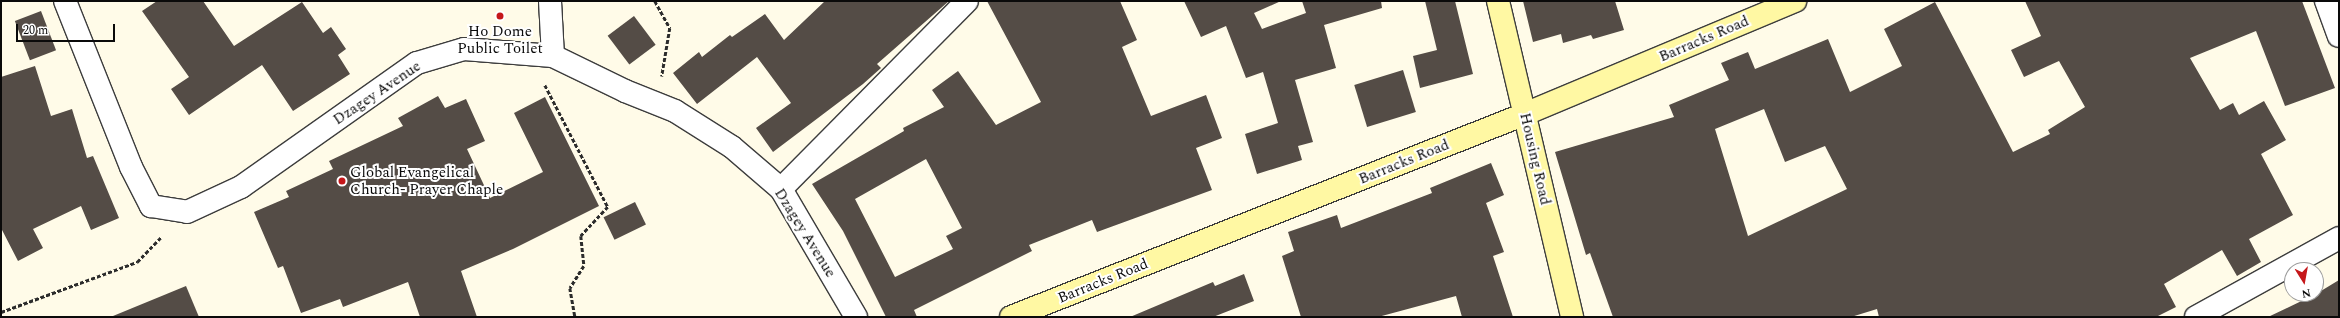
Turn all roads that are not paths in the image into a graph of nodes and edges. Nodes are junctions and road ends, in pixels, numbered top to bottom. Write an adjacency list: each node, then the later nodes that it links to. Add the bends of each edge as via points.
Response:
1 (65, 1): 8 (street, Dzagey Avenue, via 131,167 151,206 187,212 240,187 417,63 464,49)
2 (550, 1): 8 (street)
3 (967, 1): 10 (street)
4 (1498, 1): 9 (street, Housing Road)
5 (1795, 1): 9 (street, Barracks Road)
6 (2326, 1): 7 (street)
7 (2339, 36)
8 (553, 56): 10 (street, Dzagey Avenue, via 675,111 732,147)
9 (1525, 114): 13 (street, Barracks Road); 14 (street, Housing Road)
10 (781, 189): 12 (street, Dzagey Avenue)
11 (2339, 238): 15 (street)
12 (856, 317)
13 (1011, 317)
14 (1572, 317)
15 (2196, 317)

